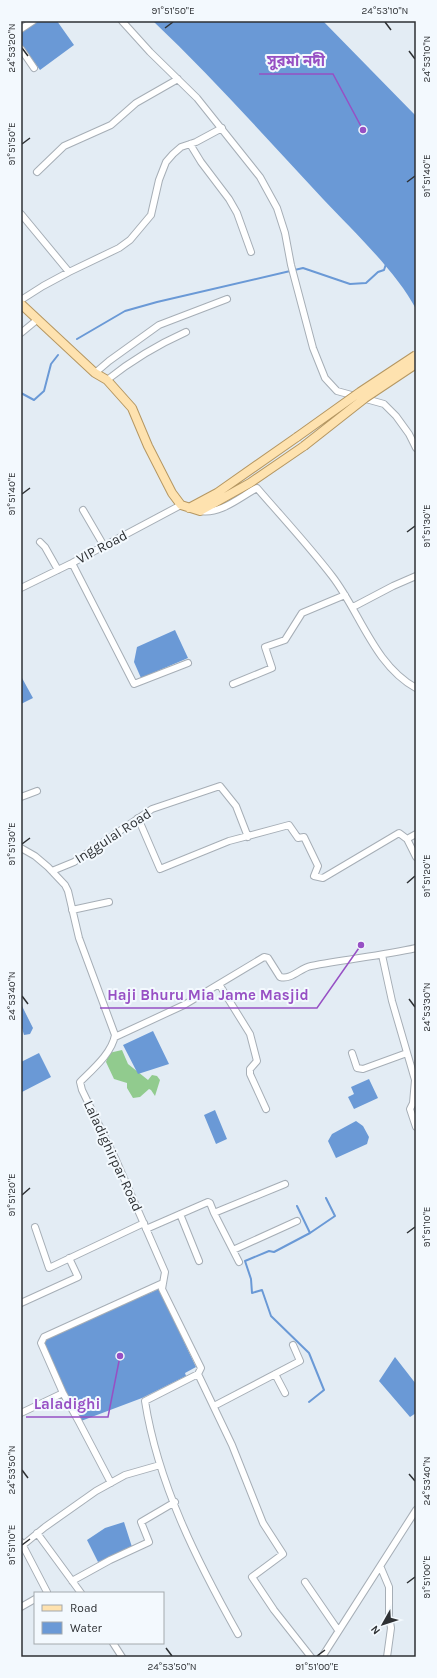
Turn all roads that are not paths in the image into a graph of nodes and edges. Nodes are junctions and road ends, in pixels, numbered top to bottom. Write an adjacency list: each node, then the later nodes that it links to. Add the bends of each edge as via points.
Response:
1 (33, 21): 3 (street)
2 (122, 21): 6 (street)
3 (21, 29)
4 (21, 49): 5 (street)
5 (34, 68)
6 (178, 79): 7 (street); 9 (street, via 136,103 111,124 64,146)
7 (222, 128): 8 (street); 23 (street, via 260,177 277,208 313,348 325,378 337,391 384,404 396,416)
8 (190, 144): 11 (street, via 237,213); 12 (street, via 181,147 166,162 151,215 130,240)
9 (37, 172)
10 (21, 214): 12 (street)
11 (251, 252)
12 (69, 272): 14 (street)
13 (227, 299): 21 (street, via 159,325)
14 (21, 300)
15 (21, 304): 16 (main road)
16 (38, 319): 18 (street); 21 (main road)
17 (186, 332): 22 (street, via 161,343)
18 (21, 333)
19 (416, 355): 25 (main road, bridge, via 222,489)
20 (416, 364): 27 (main road, bridge, via 365,398 250,484)
21 (96, 373): 22 (main road)
22 (107, 380): 24 (main road, via 132,408 148,446)
23 (416, 448)
24 (181, 505): 25 (main road); 29 (street, VIP Road)
25 (190, 508): 27 (main road)
26 (83, 510): 29 (street)
27 (200, 511): 34 (street, via 208,512 221,508 257,488 329,572)
28 (40, 542): 31 (street, via 46,547)
29 (104, 546): 30 (street, VIP Road)
30 (72, 563): 31 (street, VIP Road); 36 (street, via 134,684)
31 (58, 570): 33 (street, VIP Road)
32 (416, 576): 35 (street)
33 (21, 588)
34 (345, 595): 35 (street); 37 (street, via 302,613 285,640 265,647 272,668)
35 (353, 607): 38 (street, via 378,651 407,683)
36 (188, 663)
37 (233, 684)
38 (416, 688)
39 (37, 791): 40 (street)
40 (21, 797)
41 (138, 818): 43 (street, Inggulal Road, via 152,809 220,786 236,806); 43 (street, via 160,869 229,841); 47 (street, Inggulal Road, via 74,862)
42 (416, 834): 44 (street)
43 (248, 837): 44 (street, via 289,825 298,838 304,837 318,866 314,876 323,878 399,833)
44 (407, 840): 46 (street)
45 (21, 848): 47 (street)
46 (416, 856)
47 (52, 871): 49 (street, via 68,891)
48 (109, 902): 49 (street)
49 (72, 910): 53 (street, via 79,938)
50 (416, 948): 51 (street)
51 (382, 956): 52 (street, via 309,966 288,978 280,977 268,958 264,957); 55 (street)
52 (219, 984): 53 (street, via 184,1005); 56 (street, via 250,1034 258,1061 250,1069 250,1074)
53 (115, 1037): 62 (street, Laladighirpar Road, via 101,1060 80,1082)
54 (352, 1053): 55 (street, via 357,1068 363,1069)
55 (407, 1053): 57 (street, via 415,1080 414,1103 410,1109)
56 (266, 1108)
57 (416, 1127)
58 (285, 1184): 59 (street)
59 (214, 1213): 60 (street, via 208,1202); 64 (street)
60 (180, 1214): 62 (street); 66 (street)
61 (298, 1222): 64 (street)
62 (145, 1226): 65 (street); 68 (street, Laladighirpar Road, via 165,1272)
63 (35, 1227): 65 (street, via 49,1268)
64 (234, 1250): 67 (street)
65 (69, 1258): 69 (street, via 78,1277)
66 (199, 1260)
67 (239, 1262)
68 (164, 1283): 71 (street, Laladighirpar Road, via 162,1289 201,1368); 73 (street, via 44,1337 40,1343)
69 (21, 1303)
70 (293, 1345): 72 (street, via 300,1361)
71 (198, 1374): 75 (street); 77 (street, via 146,1401)
72 (275, 1374): 74 (street); 75 (street)
73 (63, 1393): 76 (street); 78 (street)
74 (285, 1393)
75 (214, 1406): 94 (street, via 263,1523 283,1554 252,1577)
76 (21, 1413)
77 (160, 1465): 78 (street, via 125,1475); 79 (street)
78 (111, 1483): 81 (street, via 79,1502)
79 (175, 1502): 84 (street, via 141,1522 149,1542); 91 (street, via 194,1552)
80 (416, 1510): 83 (street)
81 (37, 1533): 82 (street); 84 (street)
82 (22, 1543): 86 (street)
83 (381, 1568): 90 (street); 96 (street, via 389,1587 391,1628)
84 (72, 1581): 87 (street)
85 (305, 1582): 90 (street)
86 (47, 1592)
87 (80, 1592)
88 (34, 1600): 89 (street)
89 (21, 1607)
90 (338, 1630): 95 (street)
91 (238, 1634)
92 (114, 1644): 93 (street)
93 (122, 1657)
94 (311, 1657)
95 (322, 1657)
96 (387, 1657)

